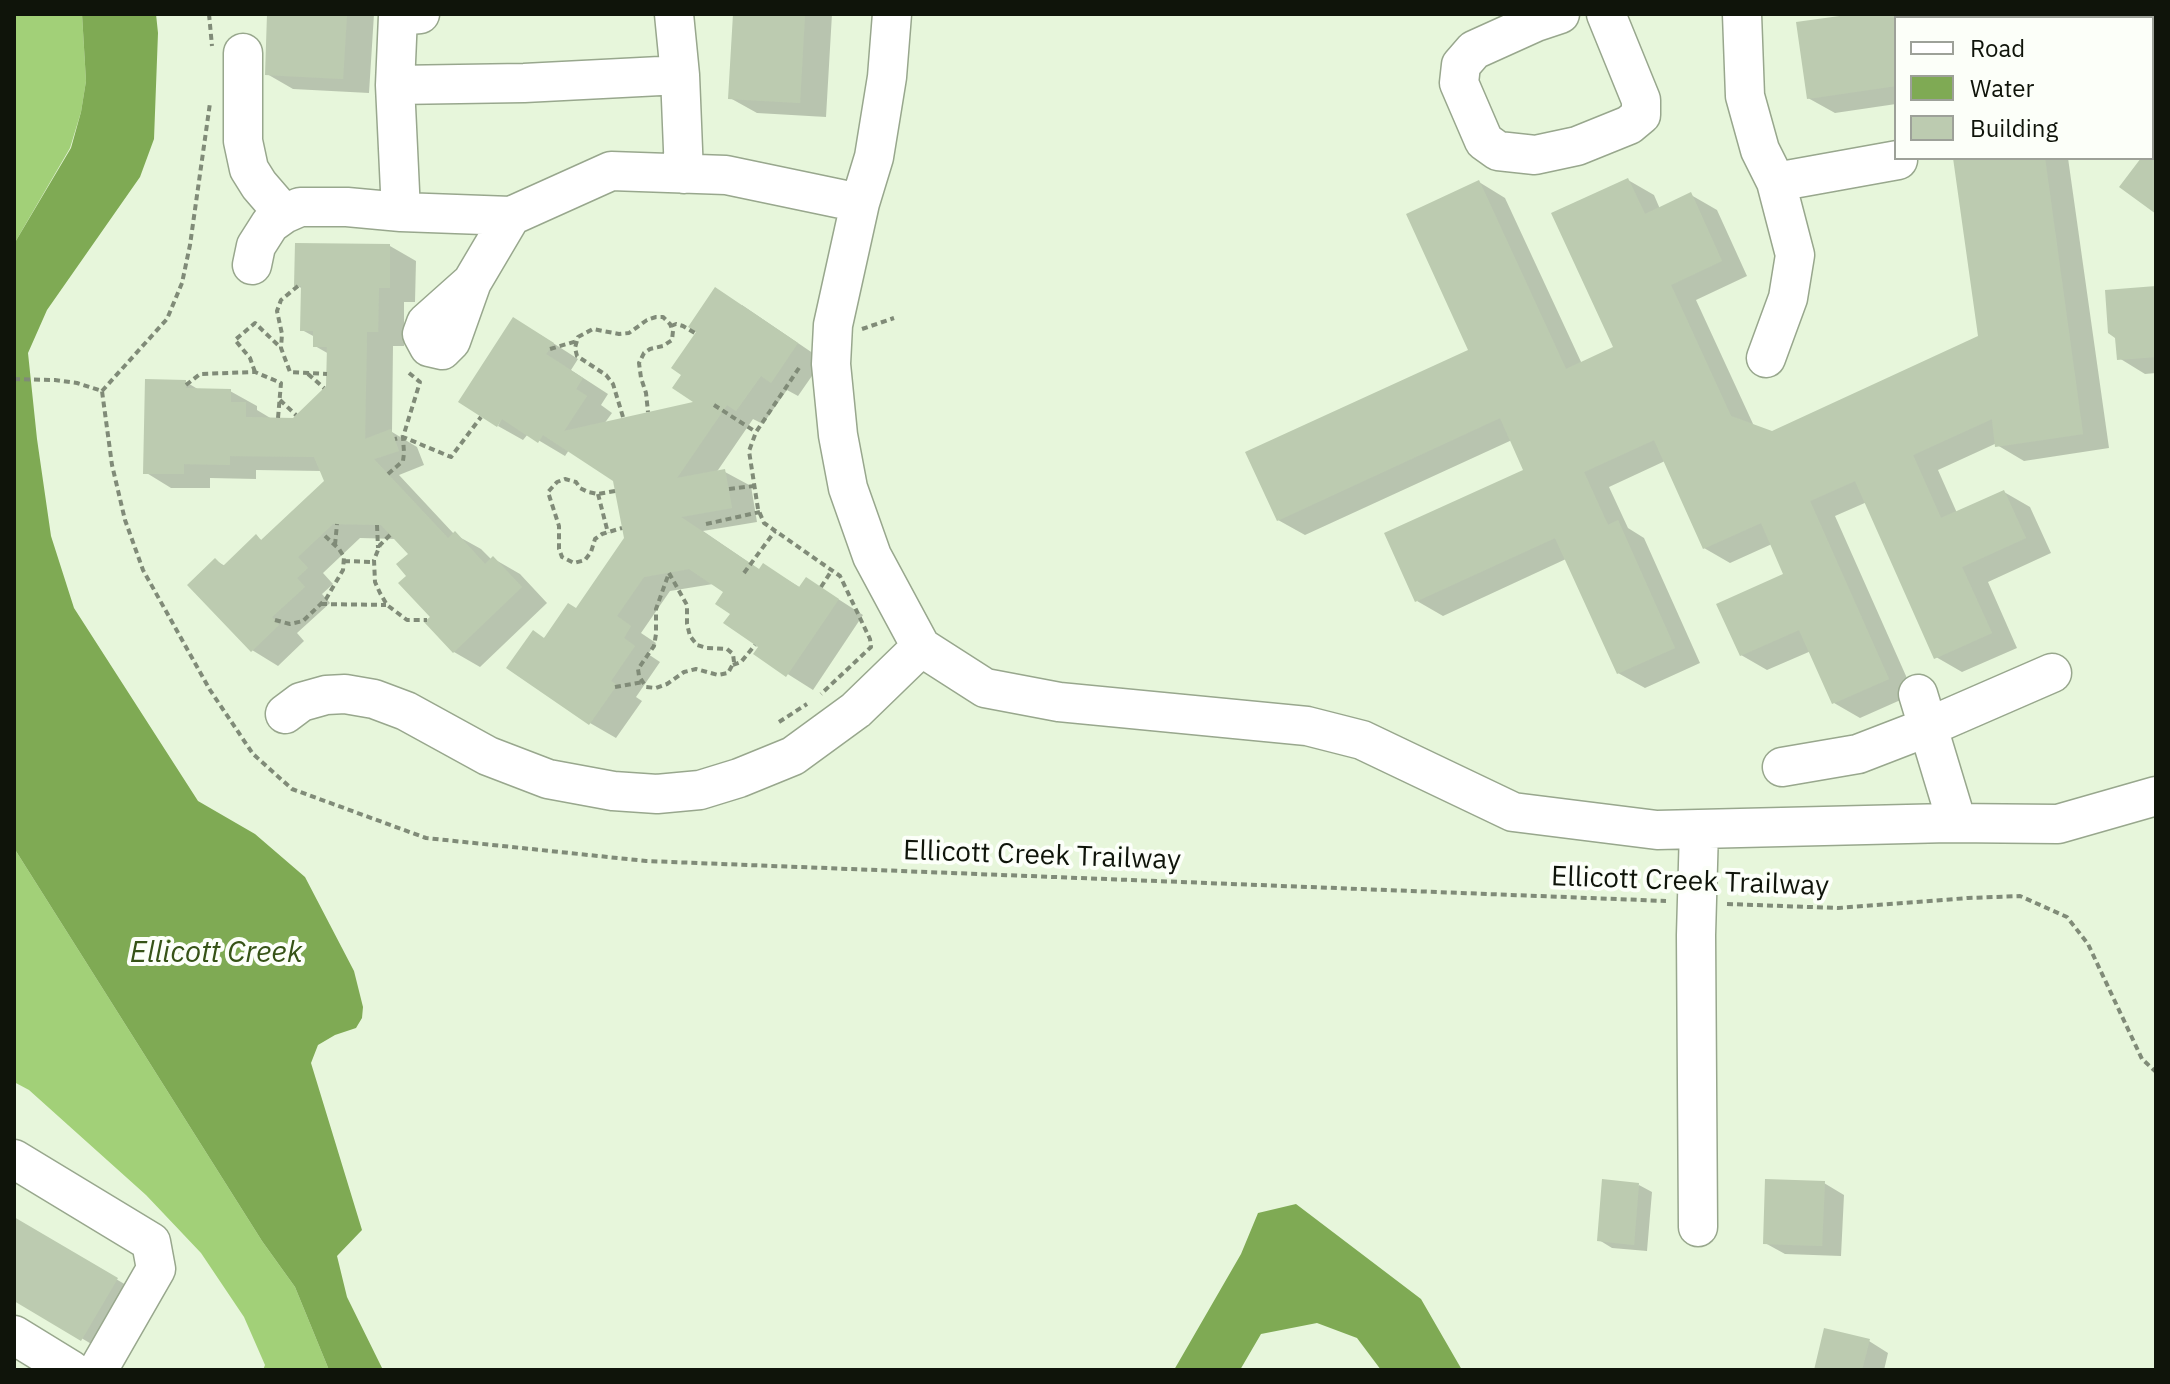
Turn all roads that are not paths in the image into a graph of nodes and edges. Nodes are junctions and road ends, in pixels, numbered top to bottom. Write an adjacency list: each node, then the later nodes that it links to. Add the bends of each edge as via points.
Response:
1 (420, 14): 9 (lane, via 398,16)
2 (674, 14): 8 (lane)
3 (892, 14): 13 (lane, via 874,157)
4 (1560, 14): 5 (lane, via 1474,50 1461,65 1459,83 1484,141 1498,151 1535,155 1577,146 1641,115 1641,100)
5 (1606, 14)
6 (1742, 14): 12 (lane, via 1745,96 1760,150)
7 (227, 50): 15 (lane, via 249,169)
8 (680, 75): 9 (lane); 11 (lane)
9 (395, 85): 14 (lane)
10 (1898, 160): 12 (lane)
11 (684, 174): 13 (lane, via 726,175); 16 (lane, via 611,171)
12 (1776, 182): 19 (lane, via 1795,255 1788,298)
13 (860, 203): 20 (lane, via 833,325 838,435 848,488 872,556)
14 (401, 212): 15 (lane, via 300,207); 16 (lane)
15 (284, 214): 17 (lane, via 256,246)
16 (511, 216): 18 (lane)
17 (252, 265)
18 (472, 282)
19 (1766, 358)
20 (921, 647): 23 (lane, via 856,710 793,756 700,790 613,791 548,779 488,756 374,699 326,695 301,702); 27 (lane, via 985,688 1059,702 1307,726 1362,740 1513,812 1657,830)
21 (2052, 673): 22 (lane)
22 (1923, 710): 24 (lane, via 1858,754); 26 (lane)
23 (285, 714)
24 (1782, 767)
25 (2156, 796): 26 (lane, via 2058,824)
26 (1957, 823): 27 (lane)
27 (1699, 829): 29 (lane)
28 (14, 1159): 32 (lane, via 151,1242 156,1269)
29 (1698, 1227)
30 (14, 1335): 31 (lane)
31 (71, 1370)
32 (98, 1370)

